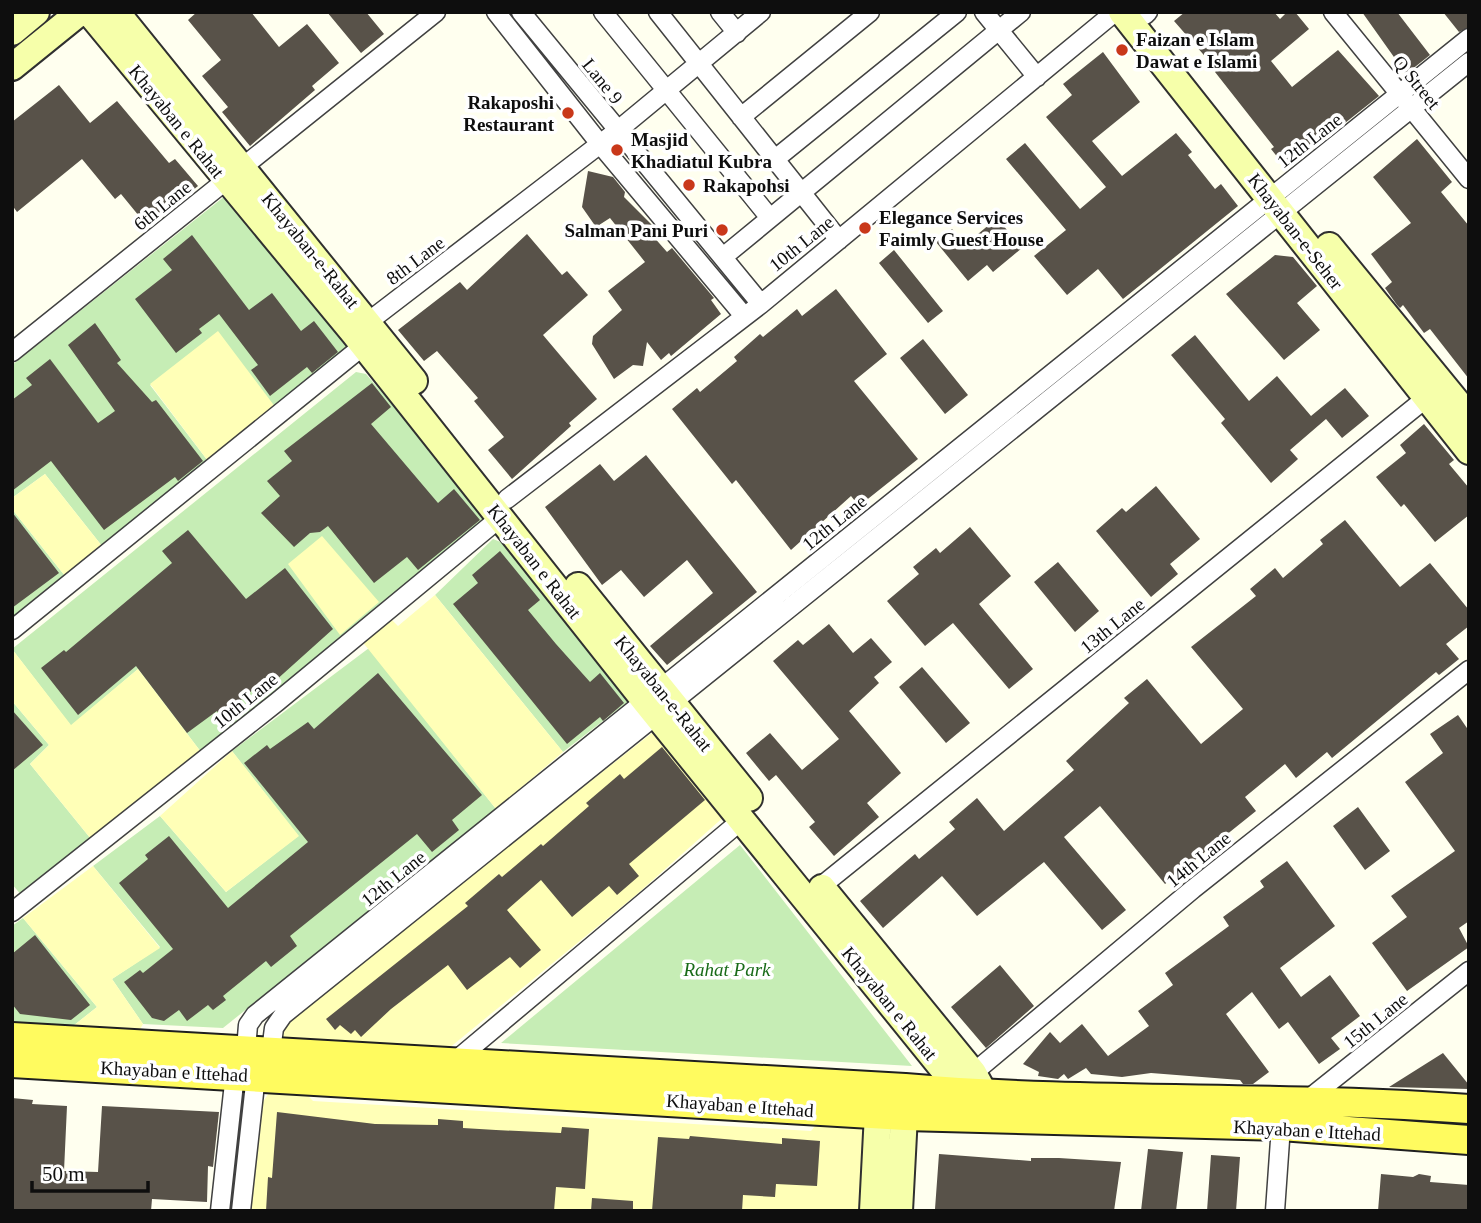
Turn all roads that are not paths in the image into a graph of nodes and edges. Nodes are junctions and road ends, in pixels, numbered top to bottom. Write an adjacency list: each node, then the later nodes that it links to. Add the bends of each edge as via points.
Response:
1 (36, 12): 20 (street)
2 (80, 12): 25 (street)
3 (89, 12): 33 (street, Khayaban e Rahat)
4 (116, 12): 33 (street, Khayaban-e-Rahat)
5 (436, 12): 33 (street, 6th Lane)
6 (496, 12): 31 (street)
7 (521, 12): 30 (street, Lane 9)
8 (603, 12): 27 (street)
9 (658, 12): 24 (street)
10 (720, 12): 21 (street)
11 (761, 12): 21 (street, 8th Lane)
12 (870, 12): 29 (street)
13 (957, 12): 32 (street)
14 (984, 12): 19 (street)
15 (1021, 12): 19 (street)
16 (1115, 12): 26 (street, 10th Lane)
17 (1333, 12): 28 (street, Q Street)
18 (1139, 13): 36 (street, Khayaban-e-Seher)
19 (998, 31): 26 (street); 35 (street)
20 (12, 32)
21 (737, 33): 24 (street, 8th Lane)
22 (1469, 38): 28 (street, 12th Lane)
23 (1469, 62): 28 (street, 12th Lane)
24 (700, 64): 27 (street, 8th Lane); 29 (street)
25 (12, 67)
26 (1037, 77): 38 (street, 10th Lane)
27 (667, 91): 30 (street, 8th Lane); 37 (street)
28 (1406, 101): 34 (street, Q Street); 36 (street, 12th Lane)
29 (741, 117): 32 (street)
30 (617, 131): 31 (street, 8th Lane); 39 (street, Lane 9)
31 (600, 144): 41 (street); 42 (street, 8th Lane)
32 (774, 160): 35 (street)
33 (234, 173): 42 (street, Khayaban e Rahat); 43 (street, 6th Lane)
34 (1469, 179)
35 (800, 192): 37 (street); 38 (street)
36 (1281, 199): 44 (street, Khayaban-e-Seher); 50 (street, 12th Lane)
37 (770, 218): 39 (street)
38 (839, 240): 40 (street, 10th Lane)
39 (723, 257): 40 (street, Lane 9)
40 (761, 304): 41 (street, 10th Lane)
41 (744, 316): 47 (street, 10th Lane)
42 (365, 334): 47 (street, Khayaban e Rahat); 48 (street, 8th Lane)
43 (12, 352)
44 (1434, 391): 45 (street, Khayaban-e-Seher); 46 (street, Khayaban-e-Seher); 52 (street, 13th Lane)
45 (1469, 416)
46 (1469, 451)
47 (504, 508): 50 (street, Khayaban e Rahat); 53 (street, 10th Lane, via 277,702)
48 (12, 630)
49 (1469, 670): 60 (street, 14th Lane, via 1193,889)
50 (659, 702): 51 (street, Khayaban e Rahat); 52 (street, Khayaban-e-Rahat); 58 (street, 12th Lane, via 283,1015); 58 (street, 12th Lane, via 255,1015 248,1025)
51 (743, 819): 52 (street, Khayaban e Rahat); 56 (street)
52 (814, 892): 60 (street, Khayaban e Rahat)
53 (12, 912)
54 (1469, 971): 61 (street, 15th Lane)
55 (12, 1037): 58 (main road, Khayaban e Ittehad)
56 (454, 1062): 58 (main road, Khayaban e Ittehad); 59 (main road, Khayaban e Ittehad)
57 (12, 1063): 58 (main road, Khayaban e Ittehad)
58 (252, 1063): 63 (main road, Khayaban e Ittehad); 66 (street, 12th Lane); 67 (street, 12th Lane)
59 (892, 1087): 60 (main road, Khayaban e Ittehad); 63 (street)
60 (970, 1097): 61 (main road, Khayaban e Ittehad); 63 (main road, Khayaban e Ittehad); 64 (main road, Khayaban e Ittehad)
61 (1307, 1101): 62 (main road, Khayaban e Ittehad)
62 (1469, 1109)
63 (892, 1115): 68 (street); 69 (street)
64 (1281, 1126): 65 (main road, Khayaban e Ittehad); 70 (street)
65 (1469, 1139)
66 (220, 1211)
67 (241, 1211)
68 (873, 1211)
69 (899, 1211)
70 (1275, 1211)

